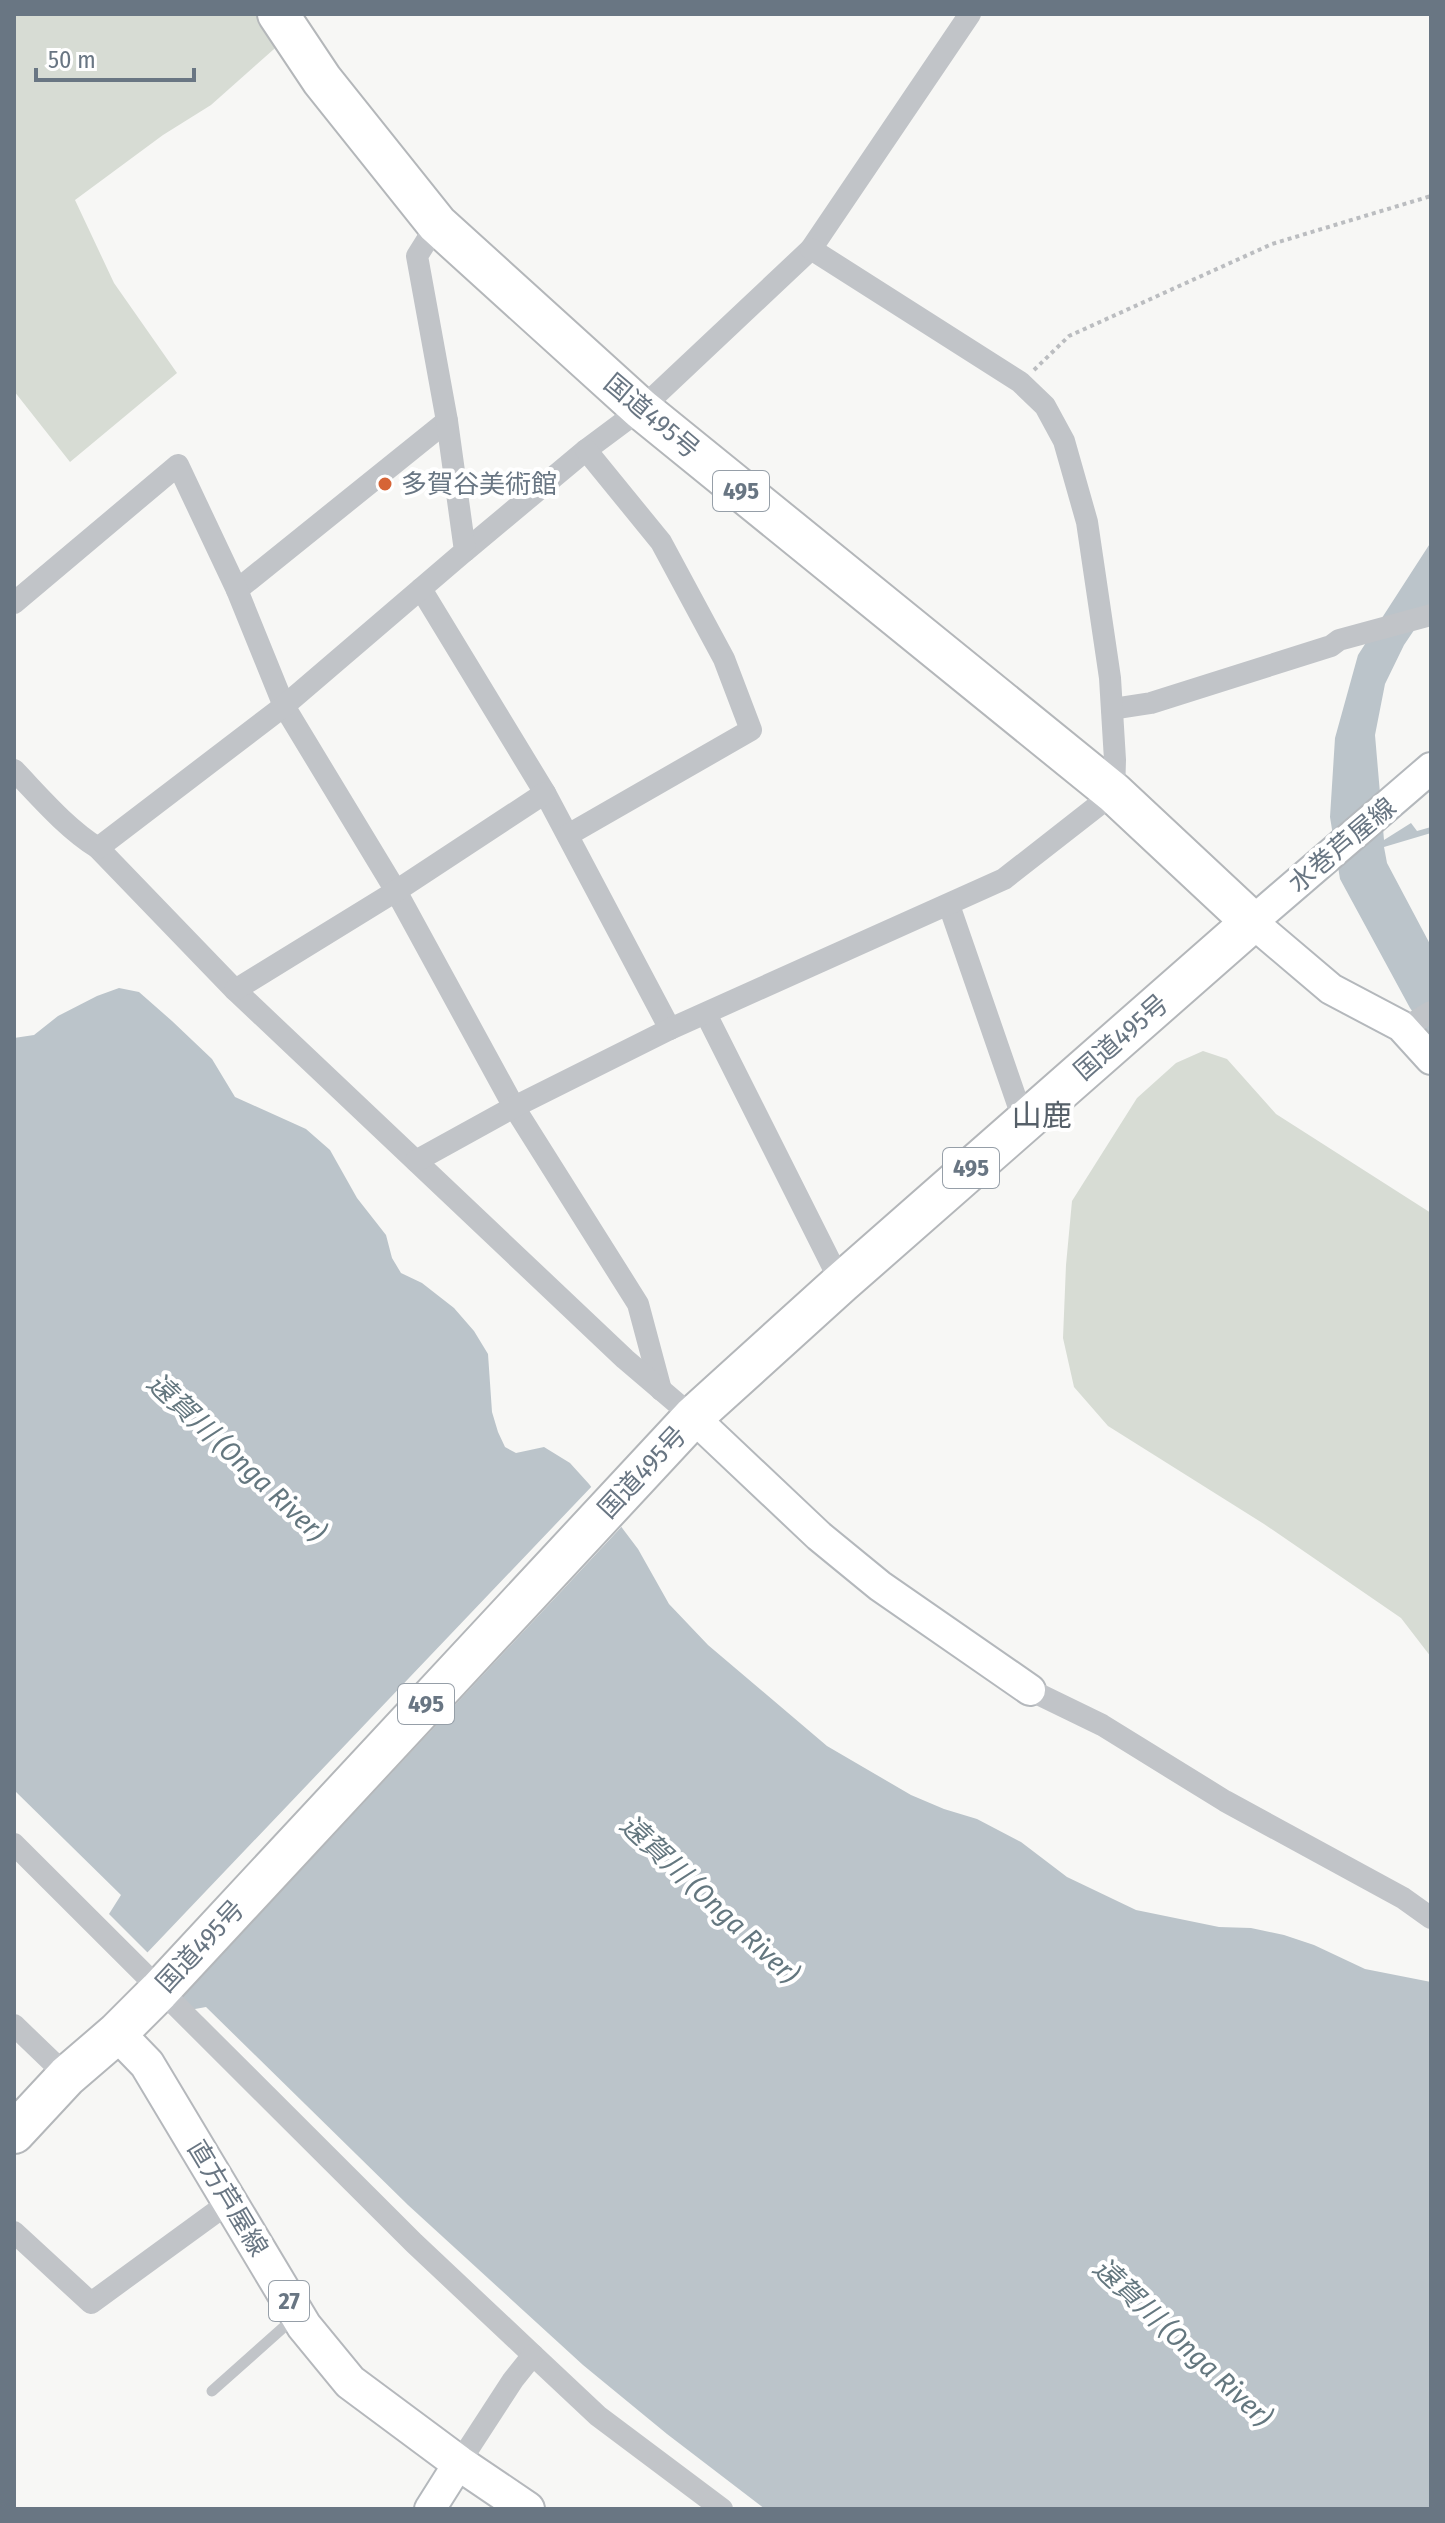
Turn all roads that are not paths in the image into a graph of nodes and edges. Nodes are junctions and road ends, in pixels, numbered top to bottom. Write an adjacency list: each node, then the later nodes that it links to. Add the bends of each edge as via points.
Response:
1 (278, 14): 3 (highway, 国道495号 / 495, via 322,80)
2 (970, 14): 4 (street)
3 (437, 224): 5 (highway, 国道495号 / 495); 6 (street, via 417,256)
4 (811, 249): 5 (street); 14 (street, via 1020,382 1045,406 1064,441 1087,522)
5 (641, 409): 7 (street); 18 (highway, 国道495号 / 495)
6 (447, 421): 8 (street); 10 (street)
7 (586, 450): 8 (street); 19 (street, via 661,542 724,659 751,730)
8 (465, 551): 9 (street)
9 (421, 589): 13 (street); 17 (street)
10 (237, 590): 11 (street, via 178,465); 13 (street)
11 (14, 603)
12 (1431, 615): 14 (street, via 1151,703)
13 (284, 706): 20 (street); 21 (street)
14 (1112, 709): 18 (street)
15 (1431, 768): 23 (street, 水巻芦屋線)
16 (14, 770): 20 (street)
17 (545, 793): 19 (street); 21 (street)
18 (1114, 793): 22 (street, via 1004,879); 23 (highway, 国道495号 / 495)
19 (568, 835): 28 (street)
20 (98, 848): 24 (street)
21 (396, 891): 24 (street); 30 (street)
22 (949, 905): 26 (street); 31 (street)
23 (1252, 922): 27 (street, via 1331,989); 31 (highway, 国道495号 / 495)
24 (235, 990): 32 (street)
25 (1431, 1012): 27 (street)
26 (706, 1014): 28 (street); 33 (street)
27 (1405, 1026): 29 (street)
28 (670, 1029): 30 (street)
29 (1431, 1059)
30 (514, 1107): 32 (street); 34 (street, via 638,1304)
31 (1024, 1122): 33 (highway, 国道495号 / 495)
32 (416, 1161): 34 (street)
33 (841, 1283): 35 (highway, 国道495号 / 495)
34 (661, 1390): 35 (street)
35 (693, 1417): 36 (street, via 868,1576); 39 (highway, 国道495号 / 495)
36 (1030, 1690): 38 (street, via 1102,1725)
37 (14, 1844): 39 (street)
38 (1431, 1918)
39 (159, 1991): 41 (highway, 国道495号 / 495); 47 (street)
40 (14, 2025): 42 (street)
41 (117, 2033): 42 (highway, 国道495号 / 495); 44 (main road, 直方芦屋線 / 27, via 147,2064)
42 (67, 2076): 43 (highway, 国道495号 / 495)
43 (14, 2133)
44 (231, 2201): 45 (street, via 91,2303); 46 (main road, 直方芦屋線 / 27)
45 (14, 2232)
46 (298, 2315): 48 (lane); 49 (main road, 直方芦屋線 / 27, via 350,2382)
47 (533, 2355): 49 (street); 52 (street, via 598,2416)
48 (212, 2391)
49 (459, 2463): 50 (main road, 直方芦屋線 / 27); 51 (street)
50 (508, 2500)
51 (430, 2509)
52 (722, 2509)

